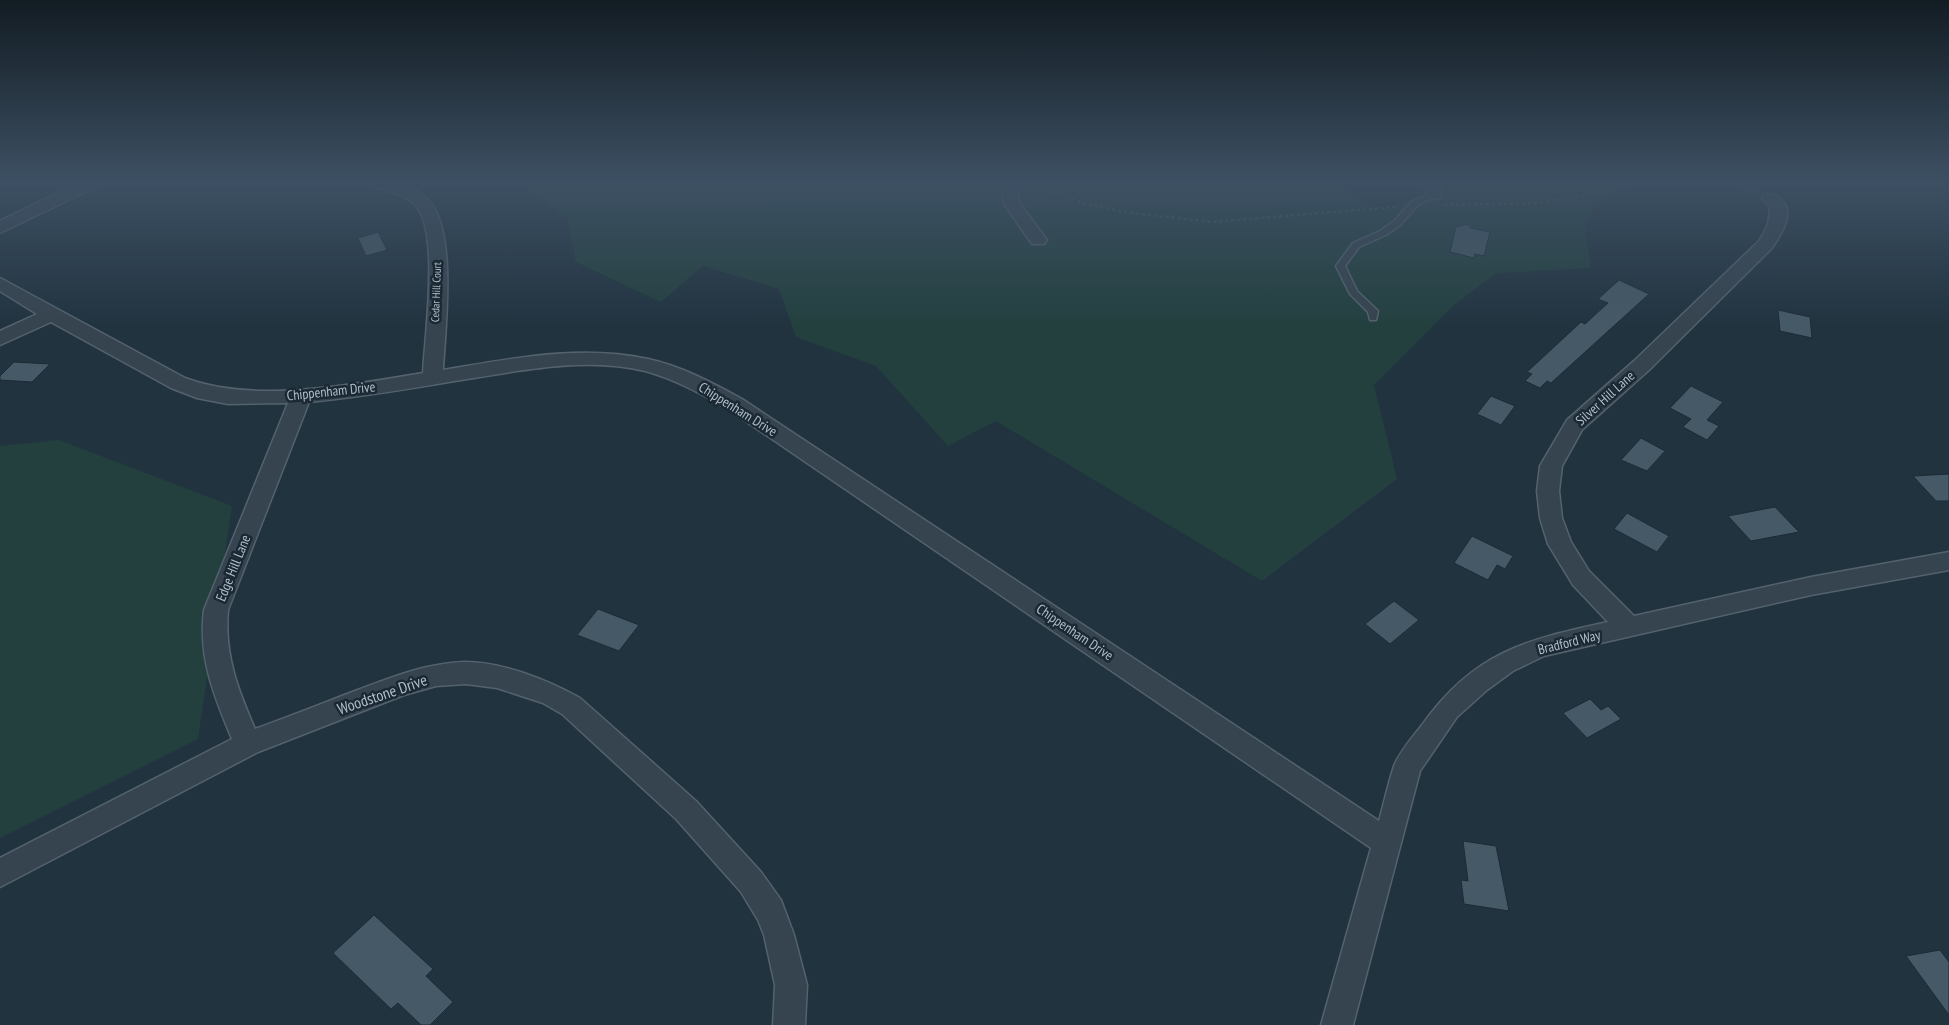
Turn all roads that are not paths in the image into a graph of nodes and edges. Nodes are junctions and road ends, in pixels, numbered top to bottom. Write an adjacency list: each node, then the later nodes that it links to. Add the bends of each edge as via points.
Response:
1 (435, 230): 10 (street, Cedar Hill Court)
2 (1031, 230): 5 (street)
3 (1387, 230): 8 (lane, via 1356,245 1340,266 1353,292 1373,311)
4 (1775, 230): 13 (street, Silver Hill Lane, via 1766,244 1574,425 1550,466 1551,518 1560,544 1581,578)
5 (1038, 240)
6 (0, 282): 7 (street, Chippenham Drive)
7 (51, 314): 9 (street); 11 (street, Chippenham Drive, via 178,384 204,393 228,397)
8 (1374, 318)
9 (0, 340)
10 (433, 377): 11 (street, Chippenham Drive); 15 (street, Chippenham Drive, via 539,361 590,358 647,365 698,383 735,404)
11 (301, 396): 14 (street, Edge Hill Lane, via 216,610 212,632 220,678)
12 (1949, 561): 13 (street, Bradford Way, via 1811,586)
13 (1629, 626): 15 (street, Bradford Way, via 1540,648 1504,663 1478,682 1448,709 1408,766)
14 (248, 744): 16 (street, Woodstone Drive); 17 (street, Woodstone Drive, via 401,685 436,675 497,677 551,695 571,706 686,810 751,882 770,911 779,935 791,985)
15 (1386, 842): 18 (street, Bradford Way)
16 (0, 873)
17 (789, 1025)
18 (1338, 1025)

